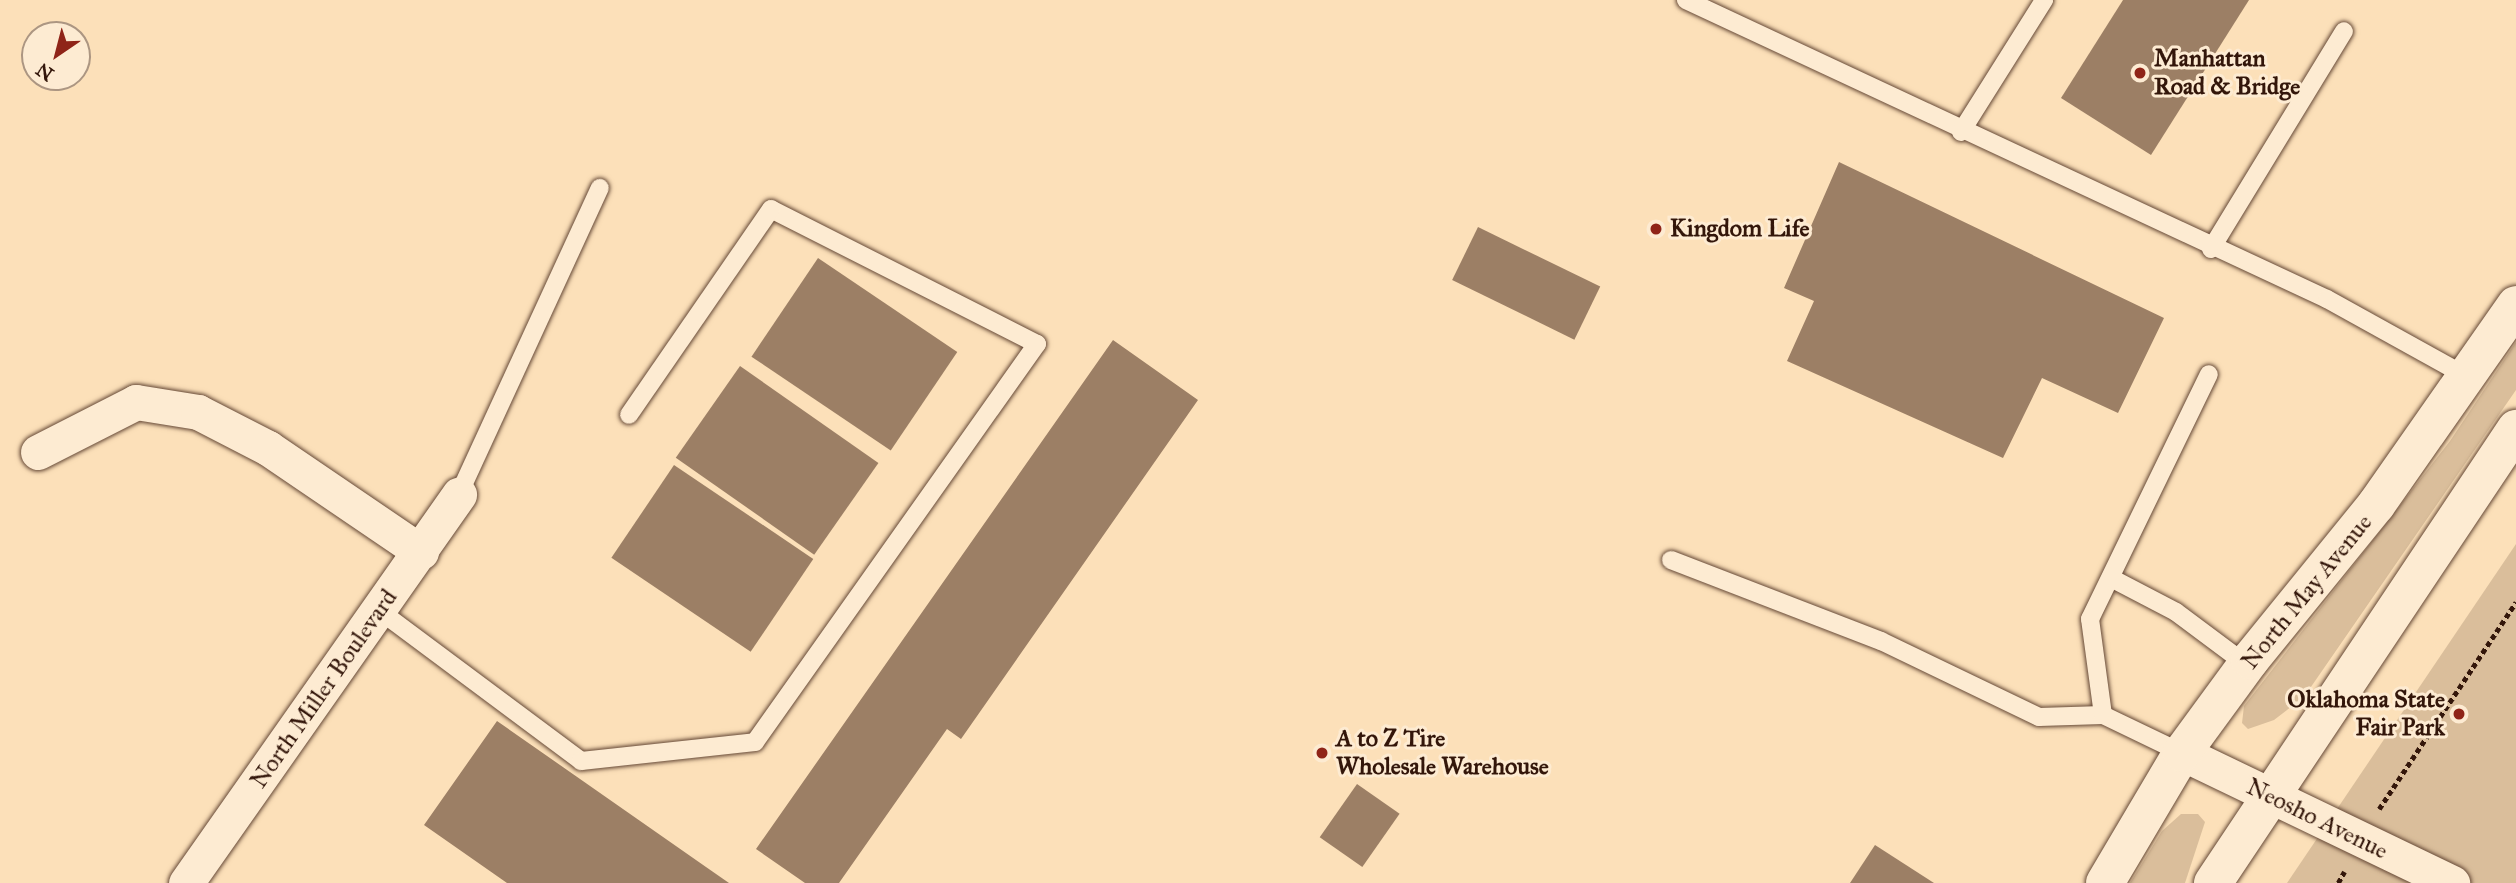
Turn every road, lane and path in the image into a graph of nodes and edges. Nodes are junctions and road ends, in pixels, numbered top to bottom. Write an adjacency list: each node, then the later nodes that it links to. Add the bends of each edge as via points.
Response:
1 (1686, 0): 4 (lane)
2 (2044, 0): 4 (lane)
3 (2344, 31): 6 (lane)
4 (1961, 132): 6 (lane)
5 (600, 188): 13 (lane)
6 (2211, 249): 9 (lane, via 2327,299)
7 (2516, 305): 9 (main road, North May Avenue)
8 (2209, 374): 16 (lane)
9 (2468, 377): 19 (main road, North May Avenue, via 2342,550)
10 (629, 415): 18 (lane, via 771,209 1037,344 755,743 581,761)
11 (2516, 429): 22 (main road)
12 (38, 452): 14 (street, via 136,402 198,412 268,448)
13 (459, 494): 14 (street, North Miller Boulevard)
14 (421, 552): 18 (street, North Miller Boulevard)
15 (1671, 560): 20 (lane, via 1881,641 2039,718)
16 (2112, 578): 19 (lane, via 2176,612); 20 (lane, via 2090,619)
17 (2516, 602): 23 (path)
18 (380, 611): 24 (street, North Miller Boulevard)
19 (2247, 665): 21 (main road, North May Avenue)
20 (2104, 715): 21 (lane)
21 (2182, 753): 22 (street, Neosho Avenue); 25 (main road, North May Avenue)
22 (2268, 795): 26 (main road); 27 (street, Neosho Avenue)
23 (2386, 797)
24 (186, 883)
25 (2105, 883)
26 (2213, 883)
27 (2452, 883)

